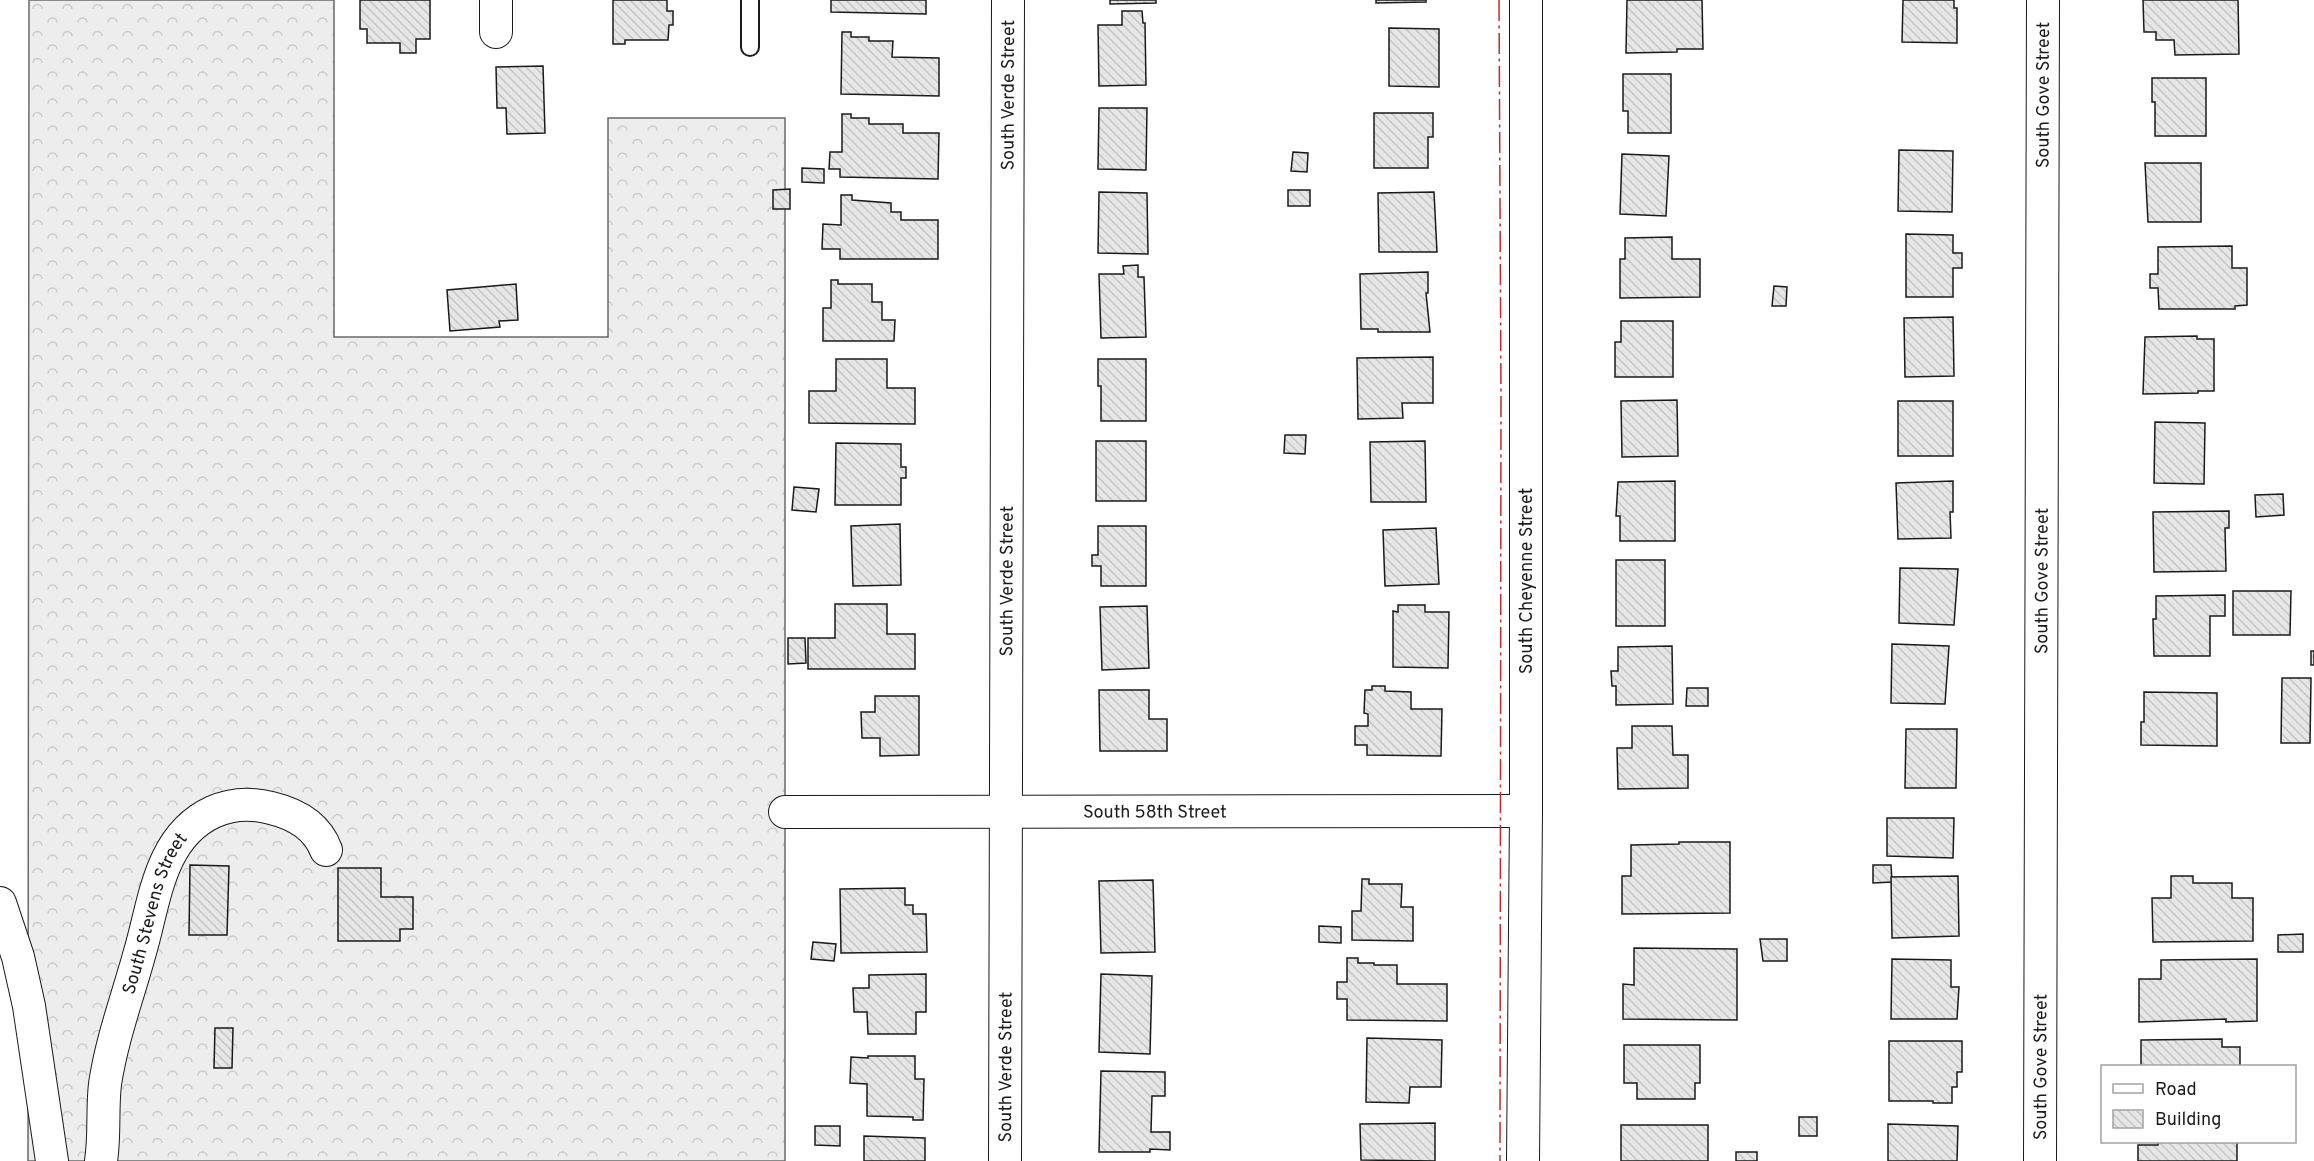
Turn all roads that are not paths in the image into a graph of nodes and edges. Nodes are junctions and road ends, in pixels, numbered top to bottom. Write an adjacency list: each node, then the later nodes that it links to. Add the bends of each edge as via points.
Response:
1 (496, 0): 6 (street)
2 (750, 0): 7 (lane)
3 (1008, 0): 10 (street, South Verde Street)
4 (1526, 0): 8 (street, South Cheyenne Street)
5 (2043, 0): 17 (street, South Gove Street)
6 (496, 32)
7 (750, 47)
8 (1526, 811): 10 (street, South 58th Street); 16 (street, South Cheyenne Street)
9 (785, 812): 10 (street, South 58th Street)
10 (1004, 812): 15 (street, South Verde Street)
11 (326, 850): 14 (street, South Stevens Street, via 305,822 282,810 253,805 232,806 209,814 177,842 160,877 111,1053 105,1085)
12 (0, 903): 13 (street, via 29,1006)
13 (52, 1161)
14 (101, 1161)
15 (1005, 1161)
16 (1523, 1161)
17 (2040, 1161)

